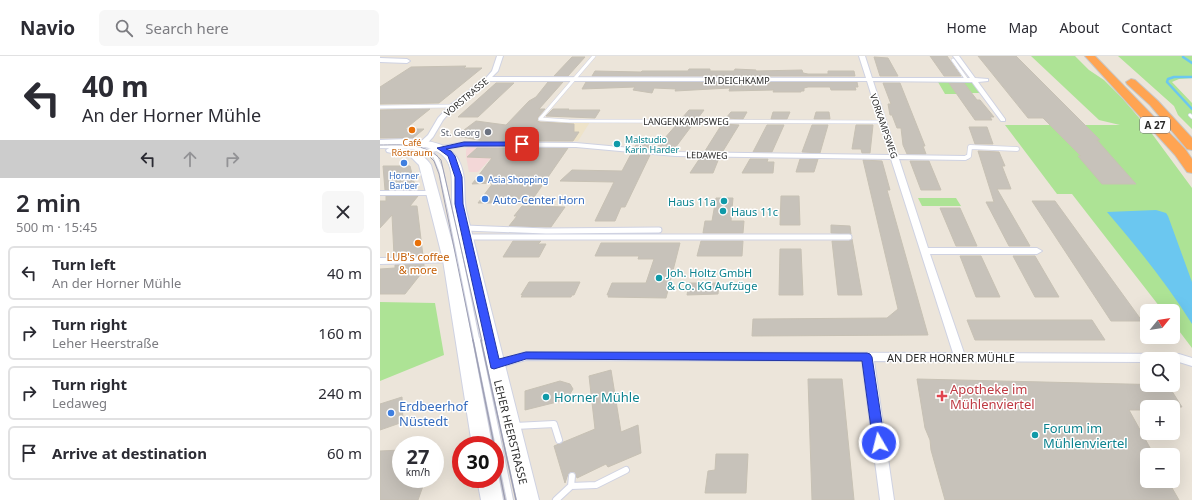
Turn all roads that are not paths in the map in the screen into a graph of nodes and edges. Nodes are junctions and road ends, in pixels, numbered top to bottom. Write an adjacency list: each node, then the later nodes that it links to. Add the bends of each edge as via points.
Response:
1 (500, 56): 11 (street, VORSTRASSE, via 495,71)
2 (594, 56): 12 (lane)
3 (862, 56): 13 (street, VORKAMPSWEG)
4 (1090, 56): 28 (highway, A 27, via 1180,152)
5 (1104, 56): 9 (highway)
6 (954, 58): 14 (street)
7 (380, 60): 8 (street)
8 (407, 61)
9 (1115, 66)
10 (1126, 77): 22 (highway, A 27, via 1154,103)
11 (488, 79): 12 (street, IM DEICHKAMP); 16 (street, VORSTRASSE)
12 (574, 79): 13 (street, IM DEICHKAMP); 19 (lane, LANGENKAMPSWEG, via 540,119)
13 (869, 80): 14 (street, IM DEICHKAMP); 19 (street, VORKAMPSWEG)
14 (971, 80): 15 (street, IM DEICHKAMP); 18 (street)
15 (986, 80)
16 (452, 106): 17 (lane); 23 (street, VORSTRASSE, via 440,119)
17 (380, 107)
18 (1003, 120)
19 (883, 122): 26 (street, VORKAMPSWEG)
20 (380, 143): 23 (main road)
21 (380, 146): 23 (lane)
22 (1192, 146)
23 (424, 149): 25 (main road); 26 (street, LEDAWEG, via 464,144 576,145 675,154); 30 (main road, via 422,159); 32 (main road, LEHER HEERSTRASSE, via 449,153 451,156 459,177 459,204); 50 (lane, via 435,157 441,170)
24 (1017, 149): 27 (lane, LEDAWEG, via 970,147 969,156)
25 (380, 150)
26 (895, 156): 27 (street, LEDAWEG); 34 (street, VORKAMPSWEG)
27 (965, 158)
28 (1192, 169)
29 (380, 193): 30 (street)
30 (432, 193): 36 (main road)
31 (659, 230): 32 (lane)
32 (465, 232): 33 (lane); 41 (main road, LEHER HEERSTRASSE)
33 (849, 237)
34 (924, 251): 35 (street); 39 (street, VORKAMPSWEG)
35 (1037, 251)
36 (450, 260): 37 (street); 43 (main road)
37 (380, 261)
38 (867, 357): 39 (street, AN DER HORNER MÜHLE); 41 (street, AN DER HORNER MÜHLE, via 526,356); 53 (street)
39 (960, 357): 40 (street, AN DER HORNER MÜHLE, via 1179,358)
40 (1192, 362)
41 (494, 365): 42 (main road, LEHER HEERSTRASSE)
42 (510, 426): 44 (lane, via 554,424); 51 (main road, LEHER HEERSTRASSE)
43 (480, 436)
44 (559, 440)
45 (626, 470): 47 (lane, via 596,485)
46 (572, 476): 47 (lane)
47 (571, 486): 52 (lane)
48 (490, 488): 49 (main road)
49 (492, 500)
50 (510, 500)
51 (528, 500)
52 (556, 500)
53 (887, 500)

